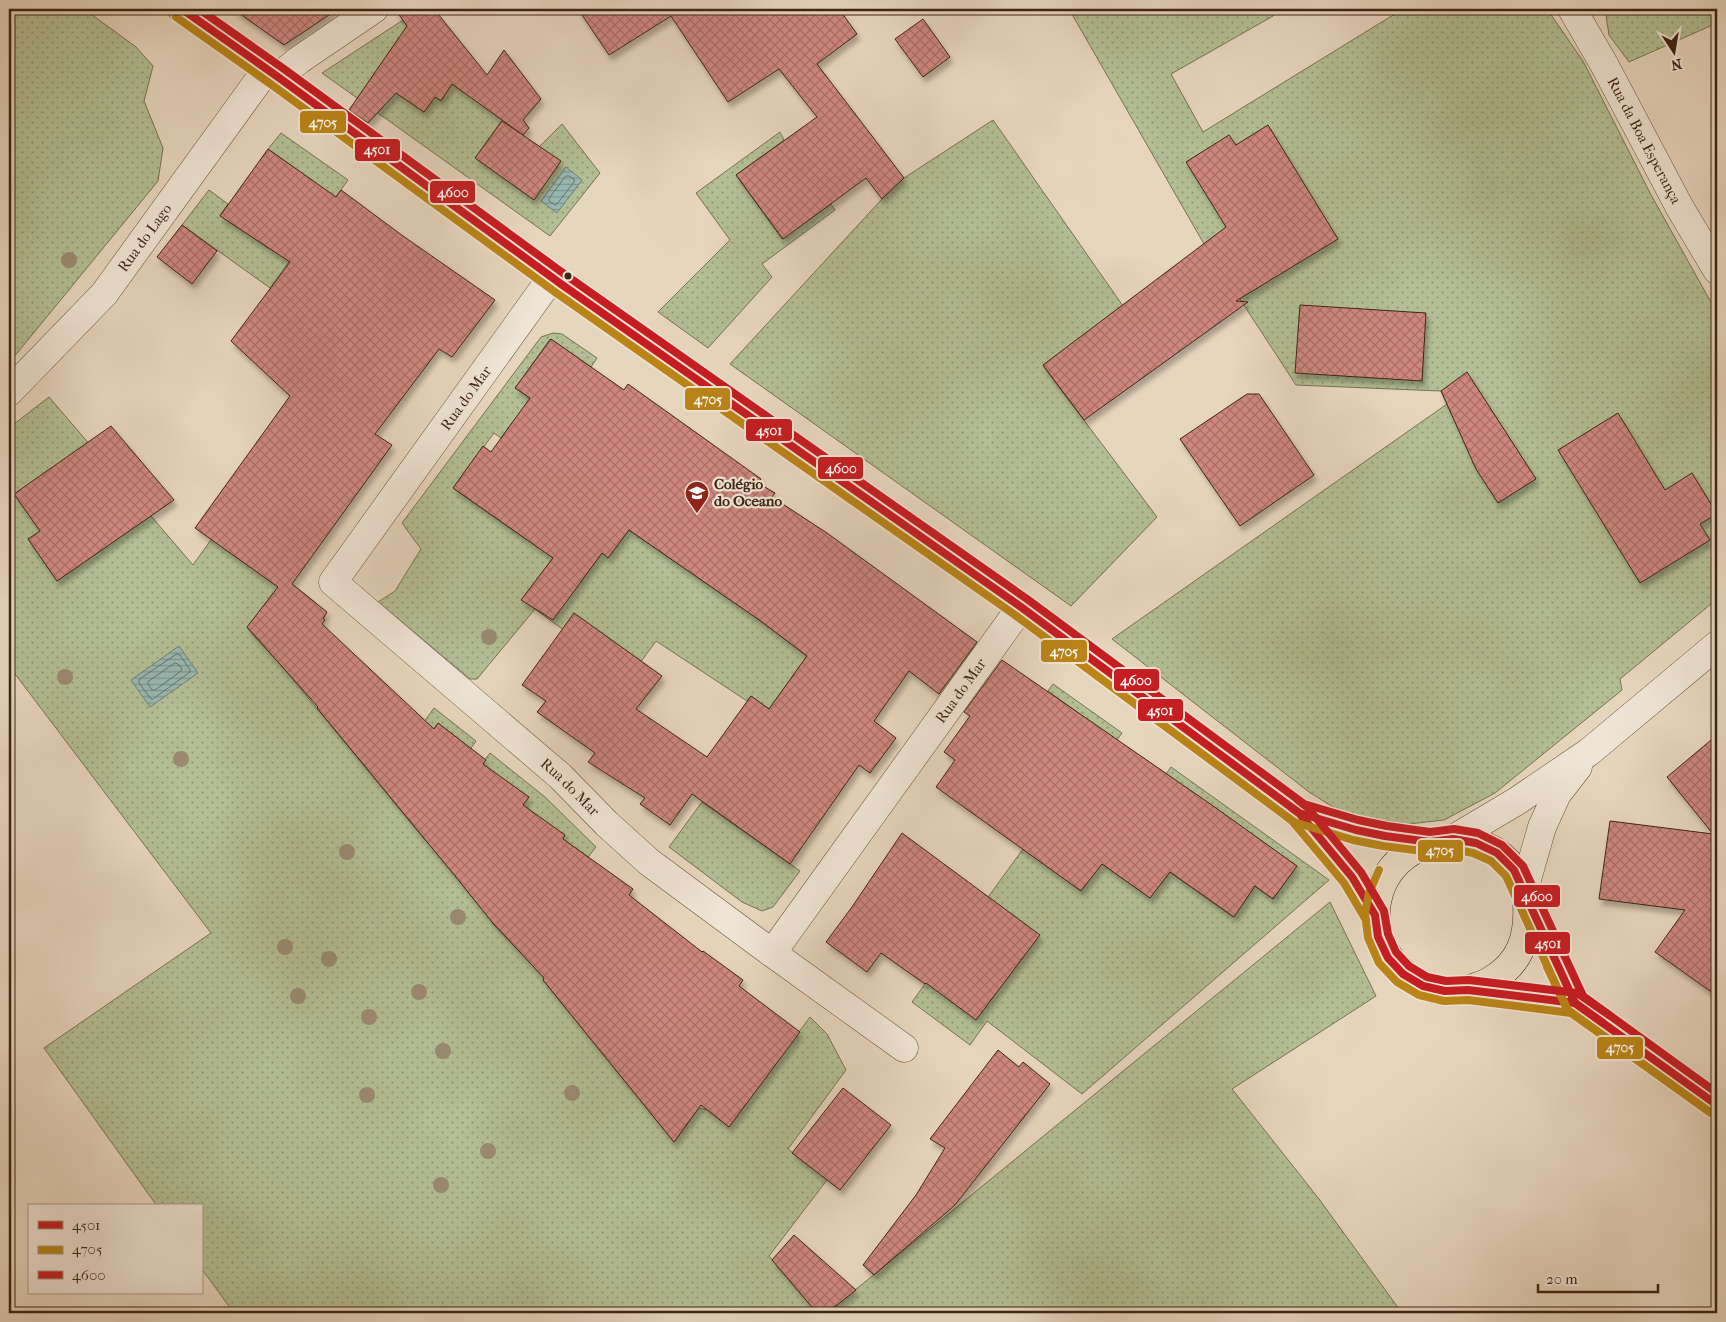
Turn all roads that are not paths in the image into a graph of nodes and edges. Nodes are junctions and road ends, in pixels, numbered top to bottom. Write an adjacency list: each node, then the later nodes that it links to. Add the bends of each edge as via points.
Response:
1 (182, 9): 4 (main road)
2 (374, 9): 4 (street, via 299,60)
3 (1572, 9): 5 (street, Rua da Boa Esperança)
4 (273, 73): 6 (main road); 7 (street, Rua do Lago, via 104,294)
5 (1717, 270)
6 (552, 278): 8 (main road); 15 (street, Rua do Mar, via 333,582 560,776 649,862)
7 (9, 392)
8 (1021, 607): 11 (main road); 15 (street, Rua do Mar)
9 (1717, 645): 10 (street)
10 (1589, 752): 12 (street, via 1517,801); 13 (street, via 1558,794 1542,827)
11 (1299, 813): 12 (main road, via 1356,830); 14 (main road, via 1352,877)
12 (1442, 840): 13 (main road, via 1476,843 1497,853 1514,870); 14 (main road, via 1412,850 1397,862 1378,896)
13 (1526, 896): 16 (main road, via 1528,925 1522,948 1508,968 1490,982); 17 (main road)
14 (1375, 915): 16 (main road, via 1378,937 1388,958 1403,974 1423,986 1445,991)
15 (772, 953): 18 (street)
16 (1468, 990): 17 (main road)
17 (1575, 1003): 19 (main road)
18 (904, 1048)
19 (1717, 1105)

